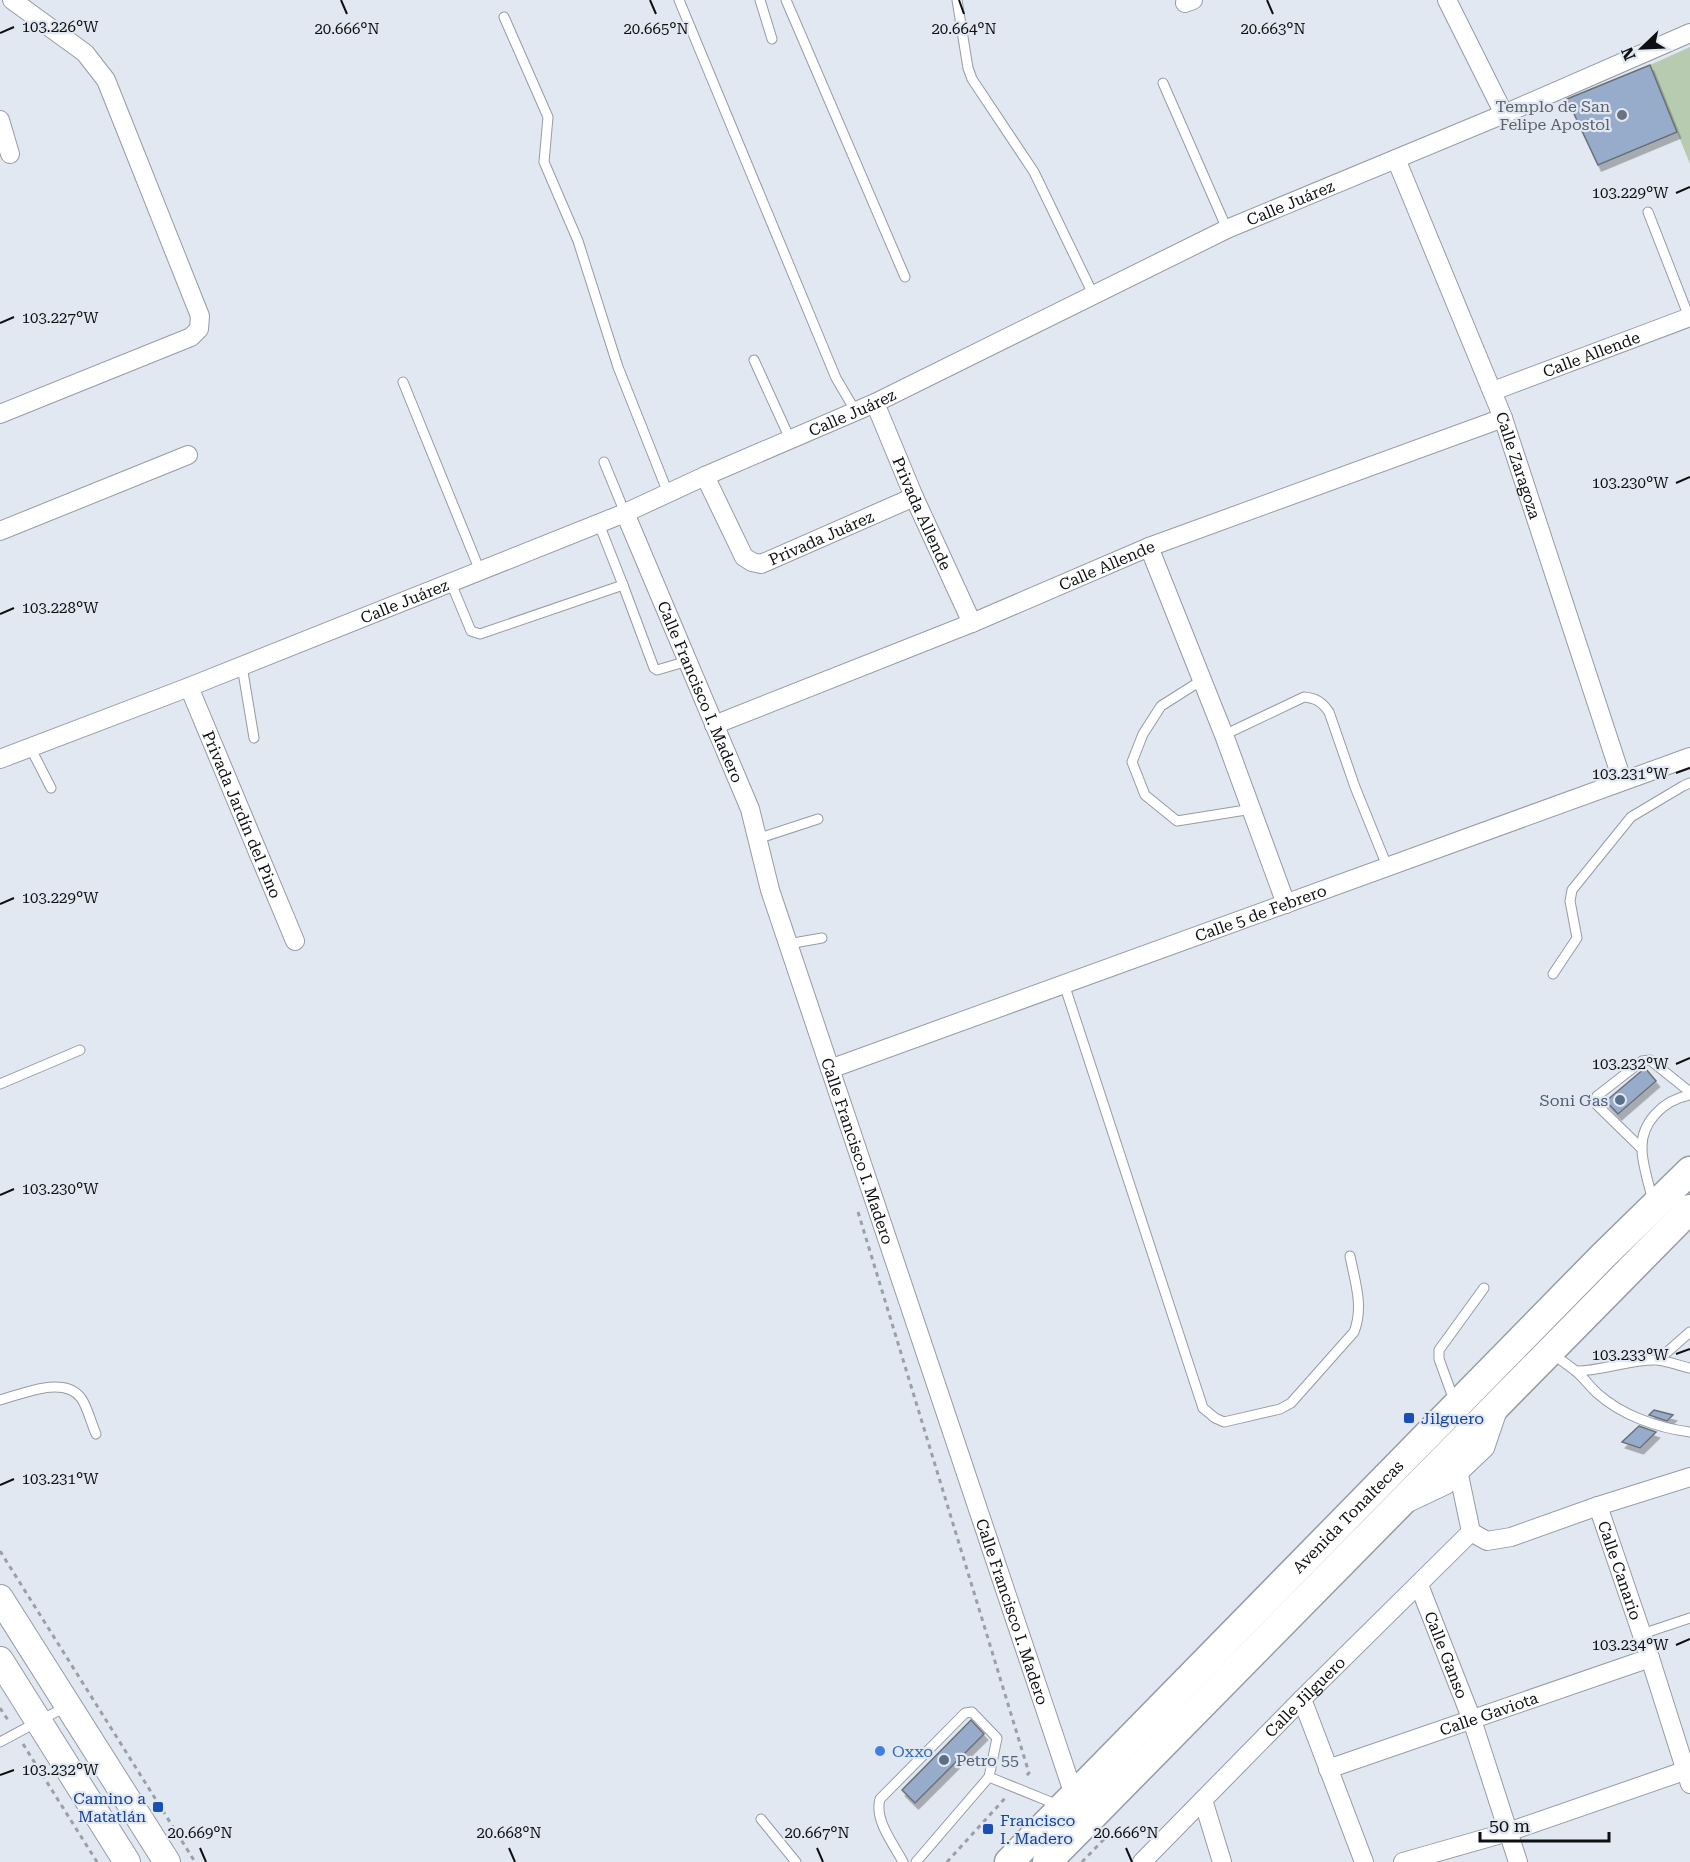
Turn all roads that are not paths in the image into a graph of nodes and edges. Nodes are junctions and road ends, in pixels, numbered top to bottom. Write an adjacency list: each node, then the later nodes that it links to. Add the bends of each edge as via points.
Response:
1 (12, 0): 25 (street, via 84,53 106,80 200,316 199,329 191,337)
2 (680, 0): 24 (lane, via 836,378)
3 (760, 0): 9 (lane)
4 (786, 0): 17 (lane)
5 (957, 0): 18 (lane, via 972,79 1034,172)
6 (1447, 0): 11 (street)
7 (504, 17): 31 (lane, via 548,117 544,162 578,241 618,367)
8 (1690, 33): 11 (street, Calle Juárez)
9 (772, 39)
10 (1163, 83): 16 (lane)
11 (1504, 114): 14 (street, Calle Juárez)
12 (0, 120): 13 (street)
13 (10, 154)
14 (1396, 159): 16 (street, Calle Juárez); 22 (street, Calle Zaragoza)
15 (1648, 212): 19 (lane)
16 (1227, 228): 18 (street, Calle Juárez)
17 (905, 277)
18 (1093, 294): 23 (street, Calle Juárez)
19 (1689, 317): 22 (street, Calle Allende)
20 (754, 360): 27 (lane)
21 (403, 382): 37 (lane)
22 (1493, 391): 26 (street, Calle Zaragoza)
23 (875, 403): 24 (street, Calle Juárez); 32 (street, Privada Allende)
24 (856, 412): 27 (street, Calle Juárez)
25 (0, 414)
26 (1503, 418): 36 (street, Calle Allende); 51 (street, Calle Zaragoza)
27 (790, 440): 30 (street, Calle Juárez)
28 (188, 455): 35 (street)
29 (604, 462): 33 (lane)
30 (705, 476): 31 (street, Calle Juárez); 32 (street, Privada Juárez, via 744,557 761,564)
31 (668, 493): 33 (street, Calle Juárez)
32 (914, 496): 40 (street, Privada Allende)
33 (625, 513): 34 (street, Calle Juárez); 41 (street, Calle Francisco I. Madero)
34 (599, 524): 37 (street, Calle Juárez); 39 (lane)
35 (0, 531)
36 (1149, 547): 40 (street, Calle Allende); 43 (street)
37 (480, 571): 38 (street, Calle Juárez)
38 (451, 582): 39 (lane, via 471,631 480,634); 42 (street, Calle Juárez)
39 (623, 585): 41 (lane, via 654,668)
40 (972, 623): 45 (street, Calle Allende)
41 (688, 661): 45 (street, Calle Francisco I. Madero)
42 (242, 666): 44 (street, Calle Juárez); 47 (lane)
43 (1202, 680): 46 (street); 54 (lane, via 1161,706 1143,734 1132,762 1145,795 1177,821)
44 (189, 687): 48 (street, Calle Juárez); 60 (street, Privada Jardín del Pino)
45 (714, 725): 56 (street, Calle Francisco I. Madero, via 750,809)
46 (1224, 735): 54 (street); 57 (lane, via 1304,696 1323,704)
47 (254, 738)
48 (30, 747): 50 (street, Calle Juárez); 53 (lane)
49 (1690, 757): 51 (street, Calle 5 de Febrero)
50 (0, 759)
51 (1622, 780): 57 (street, Calle 5 de Febrero)
52 (1690, 783): 62 (lane, via 1631,817 1572,890 1569,901 1577,938)
53 (51, 788)
54 (1252, 809): 58 (street)
55 (818, 819): 56 (lane)
56 (757, 839): 61 (street, Calle Francisco I. Madero)
57 (1387, 866): 58 (street, Calle 5 de Febrero)
58 (1286, 904): 63 (street, Calle 5 de Febrero)
59 (822, 938): 61 (lane)
60 (296, 941)
61 (788, 944): 65 (street, Calle Francisco I. Madero)
62 (1553, 974)
63 (1064, 984): 65 (street, Calle 5 de Febrero); 72 (lane, via 1203,1408 1224,1422 1291,1403 1354,1332 1359,1304)
64 (80, 1050): 66 (lane)
65 (830, 1069): 107 (street, Calle Francisco I. Madero)
66 (0, 1084)
67 (1690, 1093): 68 (lane, via 1657,1112 1646,1130); 68 (lane, via 1647,1059 1597,1096 1597,1105)
68 (1642, 1149): 70 (lane)
69 (1690, 1171): 70 (main road, Avenida Tonaltecas)
70 (1654, 1206): 81 (main road, Avenida Tonaltecas)
71 (1690, 1209): 75 (main road, Avenida Tonaltecas)
72 (1350, 1256)
73 (1484, 1288): 81 (lane, via 1439,1350)
74 (1690, 1332): 76 (lane)
75 (1550, 1352): 78 (lane); 80 (main road, Avenida Tonaltecas)
76 (1658, 1360): 77 (lane); 78 (lane)
77 (1690, 1368)
78 (1576, 1371): 82 (lane, via 1597,1394 1620,1409 1662,1426)
79 (0, 1400): 83 (lane, via 57,1385 70,1389 81,1398)
80 (1500, 1403): 84 (street, via 1485,1448); 87 (main road, Avenida Tonaltecas)
81 (1456, 1406): 107 (main road, Avenida Tonaltecas)
82 (1690, 1432)
83 (96, 1434)
84 (1459, 1475): 87 (street); 88 (street)
85 (1690, 1477): 86 (street)
86 (1598, 1506): 88 (street, Calle Canario, via 1511,1537 1487,1541); 92 (street, Calle Canario)
87 (1397, 1508): 116 (main road, Avenida Tonaltecas)
88 (1471, 1532): 89 (street, Calle Jilguero)
89 (1419, 1585): 96 (street, Calle Jilguero); 99 (street, Calle Ganso)
90 (0, 1598): 95 (street)
91 (1690, 1618): 92 (lane)
92 (1642, 1634): 93 (street, Calle Canario)
93 (1650, 1658): 99 (street, Calle Gaviota); 104 (street, Calle Canario)
94 (0, 1660): 98 (street)
95 (54, 1684): 97 (street); 98 (street, via 54,1691 46,1701 33,1704)
96 (1302, 1699): 103 (street); 106 (street, Calle Jilguero)
97 (68, 1706): 98 (lane); 101 (street)
98 (32, 1712): 100 (lane, via 16,1733); 102 (street)
99 (1472, 1720): 103 (street, Calle Gaviota); 109 (street, Calle Ganso)
100 (0, 1742)
101 (96, 1749): 102 (street, via 77,1750); 111 (street)
102 (68, 1767): 110 (street)
103 (1328, 1769): 119 (street)
104 (1689, 1775): 109 (street)
105 (989, 1777): 107 (lane); 113 (lane, via 997,1738 972,1712 965,1713 880,1799 879,1817); 114 (lane)
106 (1203, 1800): 117 (street, Calle Jilguero); 118 (street)
107 (1068, 1801): 115 (main road, Avenida Tonaltecas)
108 (761, 1819): 112 (lane)
109 (1508, 1832): 120 (street); 121 (street, Calle Ganso)
110 (127, 1862)
111 (167, 1862)
112 (796, 1862)
113 (903, 1862)
114 (916, 1862)
115 (1009, 1862)
116 (1047, 1862)
117 (1142, 1862)
118 (1222, 1862)
119 (1364, 1862)
120 (1403, 1862)
121 (1518, 1862)

